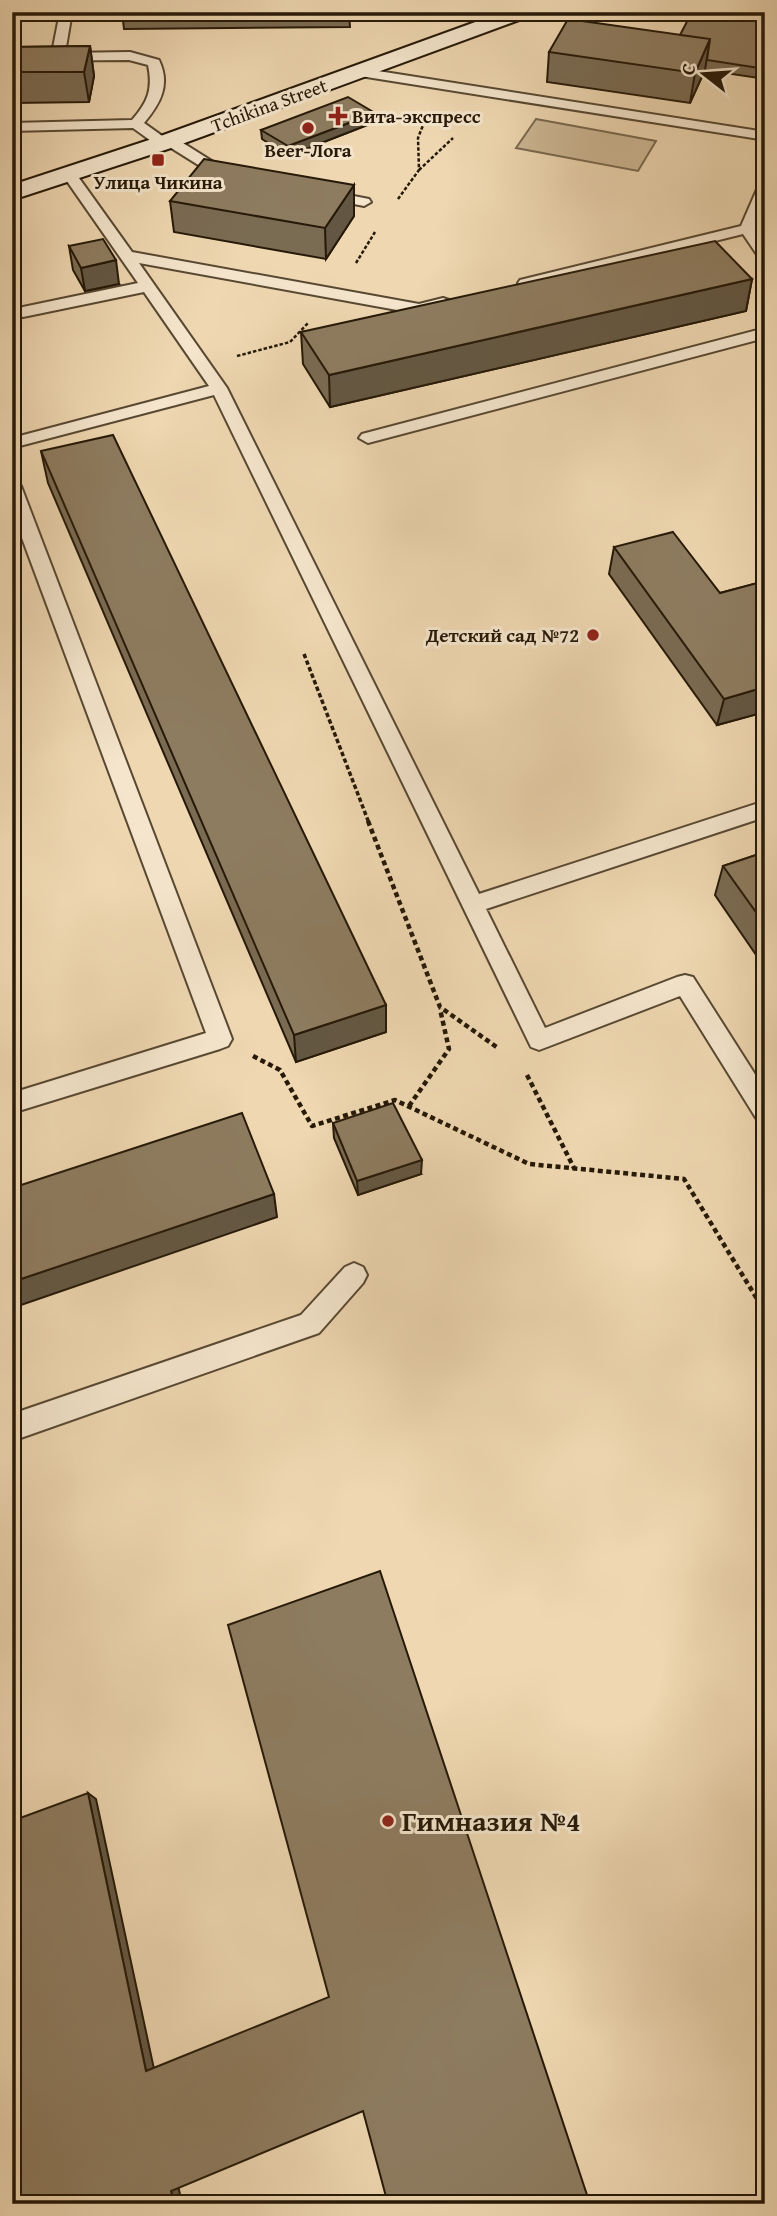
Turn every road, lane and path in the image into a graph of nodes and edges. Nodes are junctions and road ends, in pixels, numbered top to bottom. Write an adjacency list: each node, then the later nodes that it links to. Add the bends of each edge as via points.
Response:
1 (71, 12): 4 (lane, via 65,17)
2 (512, 14): 5 (street, Tchikina Street)
3 (12, 57): 4 (lane)
4 (58, 57): 7 (lane, via 130,56 154,63 160,86)
5 (359, 72): 6 (lane); 11 (street, Tchikina Street)
6 (416, 79): 9 (lane); 12 (path, via 430,108 418,138)
7 (135, 124): 8 (lane); 11 (lane)
8 (12, 127)
9 (765, 135)
10 (453, 138): 12 (path)
11 (166, 142): 13 (street, Tchikina Street); 14 (lane, via 228,178)
12 (419, 170): 19 (path)
13 (69, 174): 16 (street, Tchikina Street); 22 (lane)
14 (241, 180)
15 (765, 187): 21 (lane)
16 (12, 192)
17 (309, 192): 18 (lane)
18 (364, 202)
19 (391, 209)
20 (377, 229): 26 (path)
21 (747, 229): 23 (lane); 25 (lane)
22 (127, 256): 24 (lane); 26 (lane)
23 (765, 256)
24 (148, 286): 28 (lane); 30 (lane)
25 (511, 286)
26 (336, 294): 27 (lane, via 419,309); 30 (path, via 290,342)
27 (458, 299)
28 (23, 312)
29 (765, 333): 32 (lane)
30 (204, 365): 31 (lane)
31 (219, 388): 33 (lane); 36 (lane)
32 (368, 438)
33 (12, 443)
34 (12, 486): 38 (lane)
35 (765, 809): 36 (lane)
36 (473, 905): 41 (lane, via 539,1040 685,984)
37 (439, 1004): 40 (path, via 449,1049)
38 (220, 1039): 39 (lane); 40 (path, via 280,1070 312,1126 395,1100)
39 (12, 1103)
40 (410, 1107): 43 (path, via 529,1164 684,1179)
41 (765, 1111)
42 (354, 1275): 44 (lane, via 310,1324)
43 (765, 1312)
44 (12, 1428)

